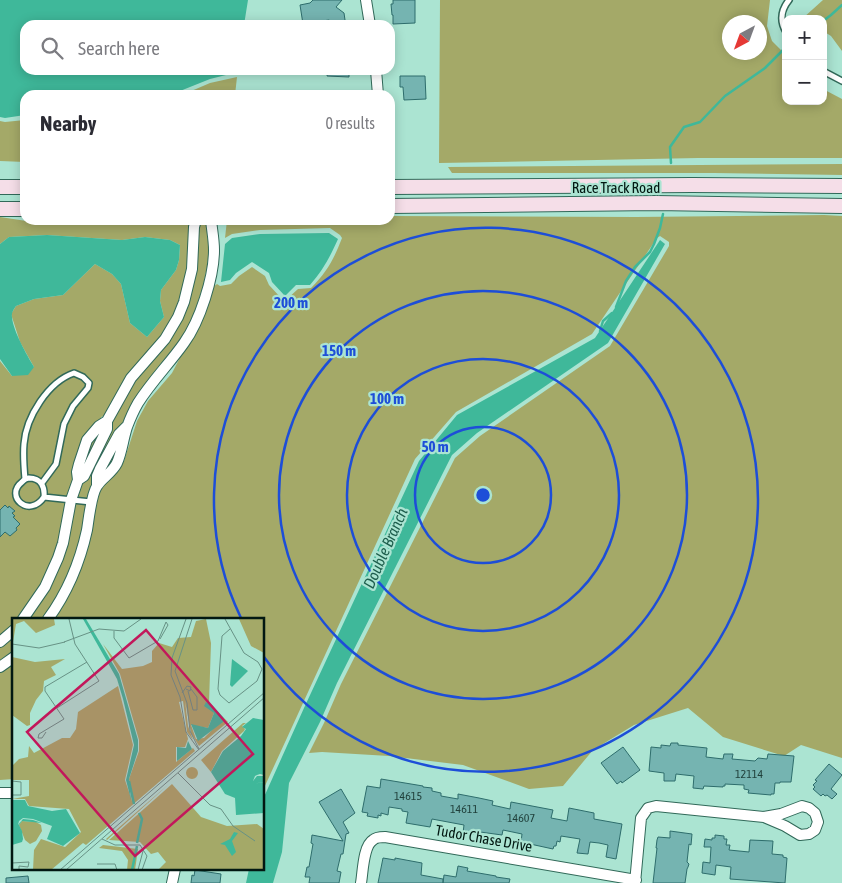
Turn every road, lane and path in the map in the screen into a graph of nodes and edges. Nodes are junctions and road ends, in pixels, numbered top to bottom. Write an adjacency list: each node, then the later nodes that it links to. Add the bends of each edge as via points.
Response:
1 (366, 0): 3 (street)
2 (789, 0): 4 (lane, via 784,6)
3 (369, 20)
4 (782, 25)
5 (827, 73): 7 (lane)
6 (376, 75): 8 (street)
7 (842, 81)
8 (378, 90)
9 (585, 185): 10 (main road, Race Track Road); 13 (main road, Race Track Road); 14 (main road)
10 (842, 186)
11 (0, 187): 12 (main road)
12 (20, 187)
13 (395, 187)
14 (585, 204): 15 (main road, Race Track Road); 16 (main road, Race Track Road)
15 (395, 206)
16 (842, 206)
17 (0, 209): 18 (main road)
18 (20, 209)
19 (195, 225): 24 (street, via 192,270 178,317 165,339 131,378 106,421 88,440 78,464 78,480)
20 (212, 225): 25 (street, via 212,267 195,324 138,404 127,427 117,464 97,486)
21 (25, 479): 22 (lane); 22 (lane, via 24,444 28,425 43,398 61,379 74,373 84,377 89,383 88,388 64,424 56,464); 23 (lane, via 16,492 21,504 34,506)
22 (42, 483): 23 (lane)
23 (44, 497): 24 (lane)
24 (71, 500): 25 (lane); 26 (street, via 58,558 45,587)
25 (92, 502): 27 (street, via 82,551 69,585)
26 (24, 618)
27 (49, 618)
28 (12, 632): 29 (street)
29 (0, 642)
30 (12, 658): 31 (street)
31 (0, 667)
32 (764, 817): 32 (street, via 800,835 816,830 818,822 815,813 802,806); 34 (street, via 656,806 648,808 641,818)
33 (175, 870): 35 (street)
34 (636, 881): 36 (street, Tudor Chase Drive, via 378,837 367,847)
35 (172, 883)
36 (361, 883)

